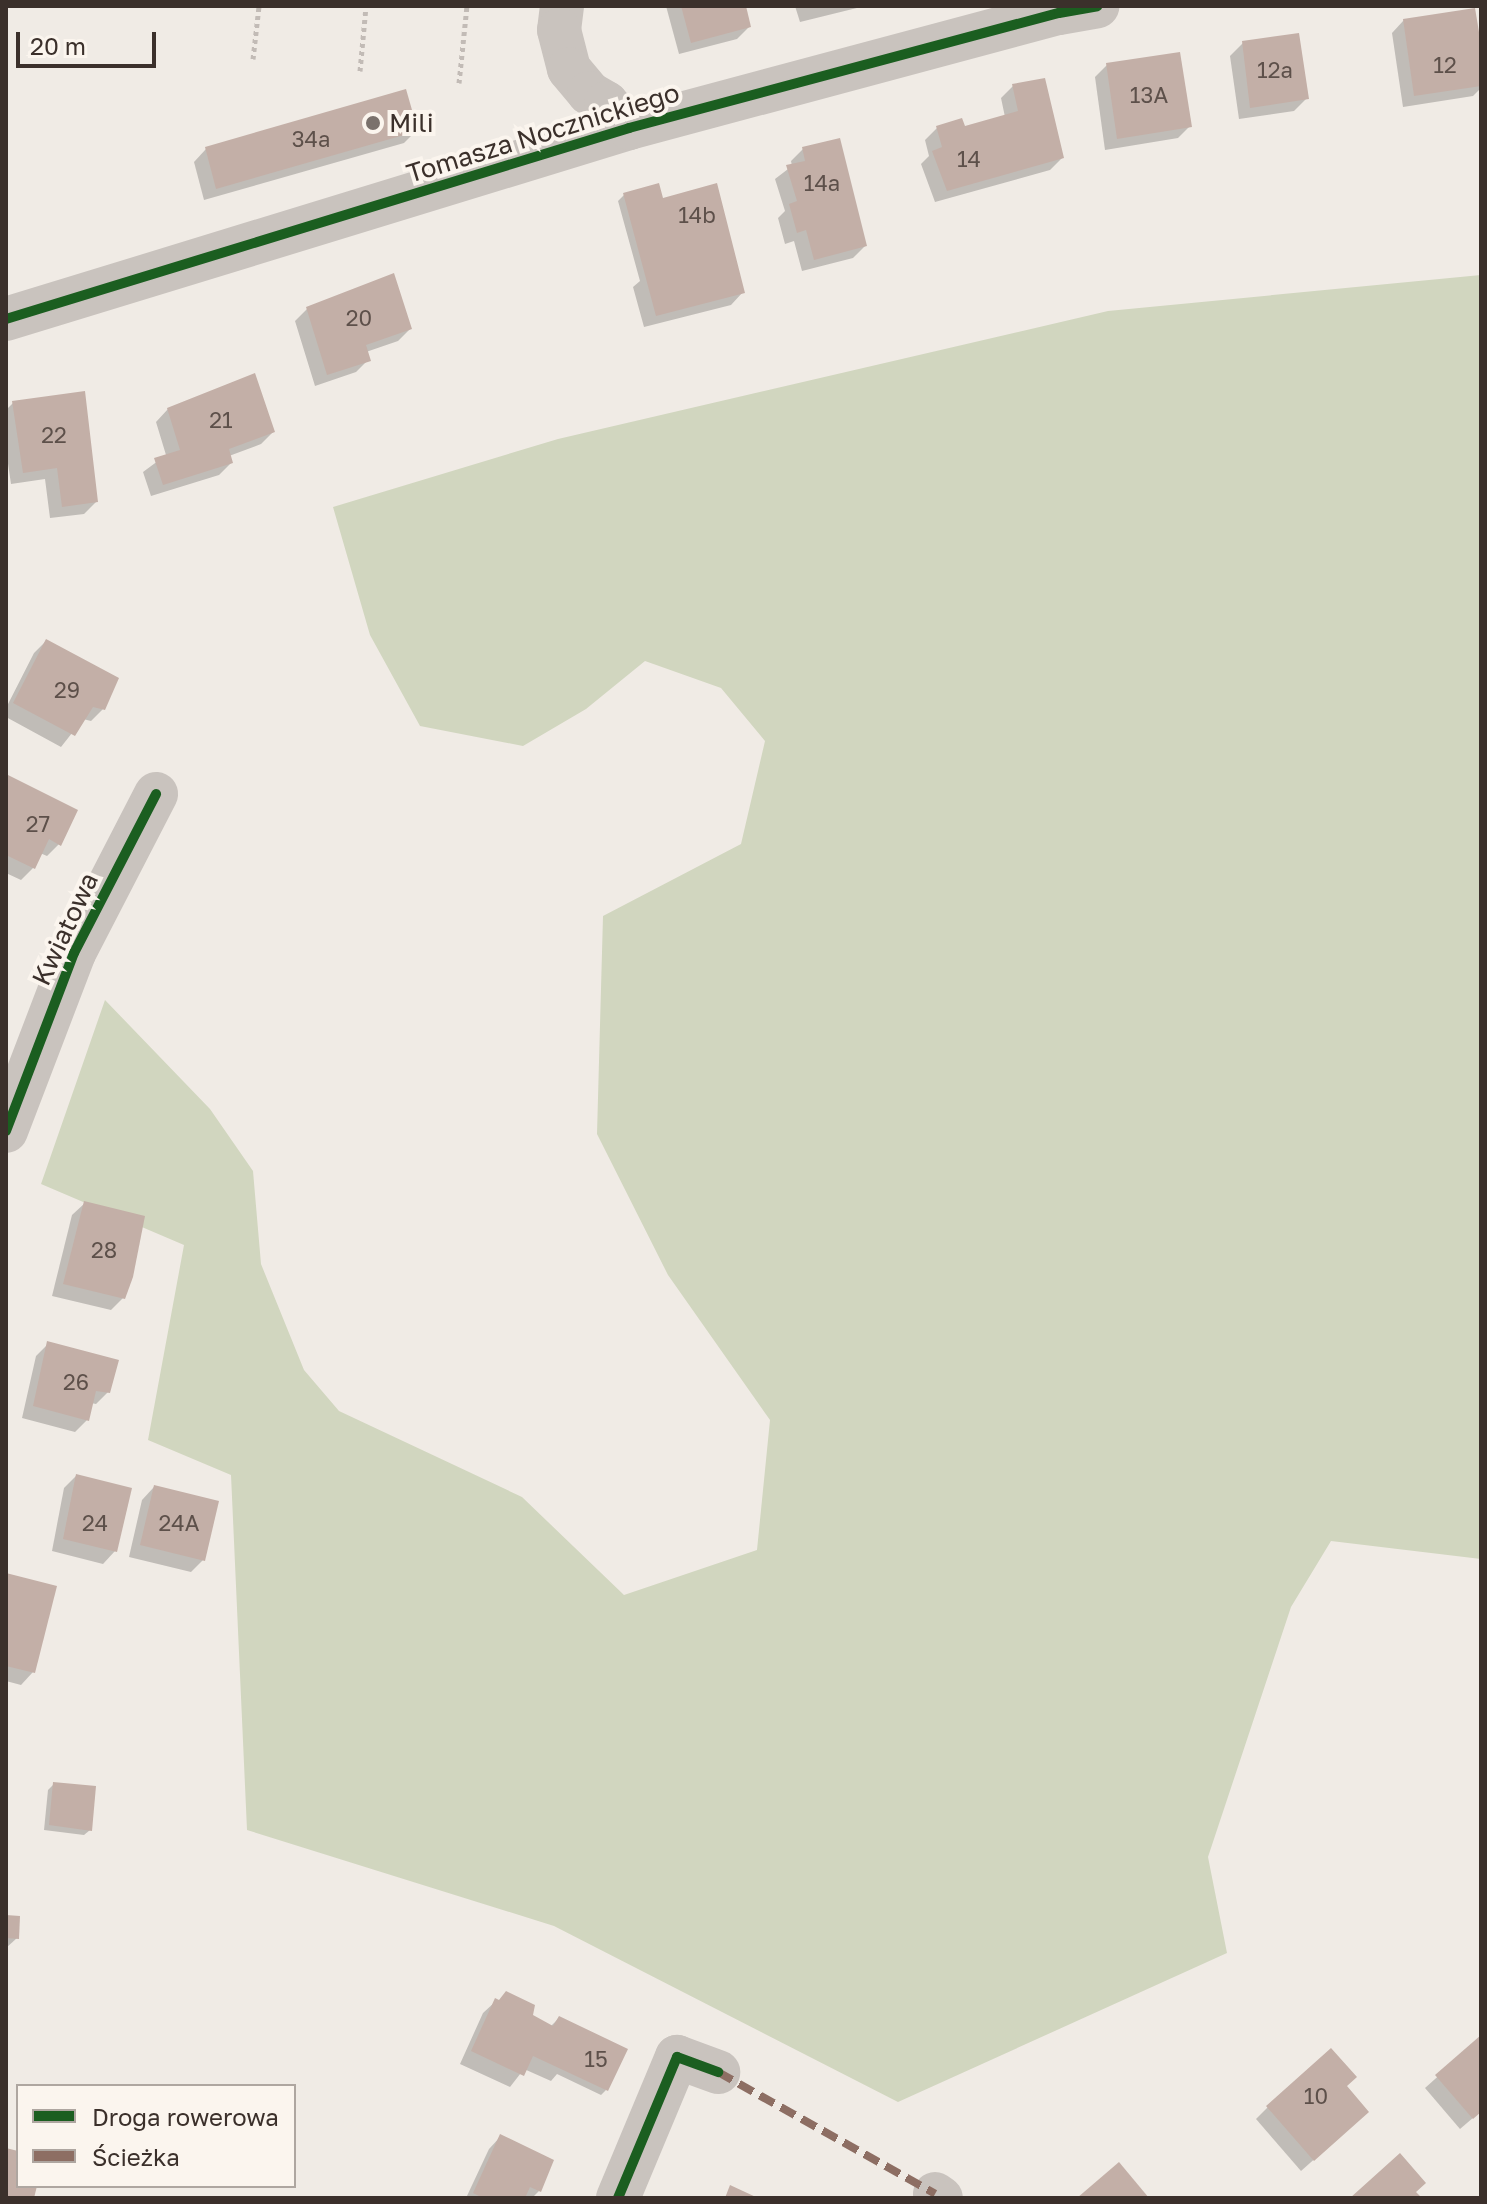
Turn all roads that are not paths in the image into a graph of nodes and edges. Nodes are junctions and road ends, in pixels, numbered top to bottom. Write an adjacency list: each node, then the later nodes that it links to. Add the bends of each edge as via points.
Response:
1 (562, 6): 3 (street, via 559,30 569,69)
2 (1097, 6): 3 (street, Tomasza Nocznickiego)
3 (629, 128): 4 (street, Tomasza Nocznickiego)
4 (6, 319)
5 (156, 794): 6 (street, Kwiatowa, via 74,953)
6 (6, 1131)
7 (718, 2072): 8 (street, via 677,2057)
8 (618, 2198)

